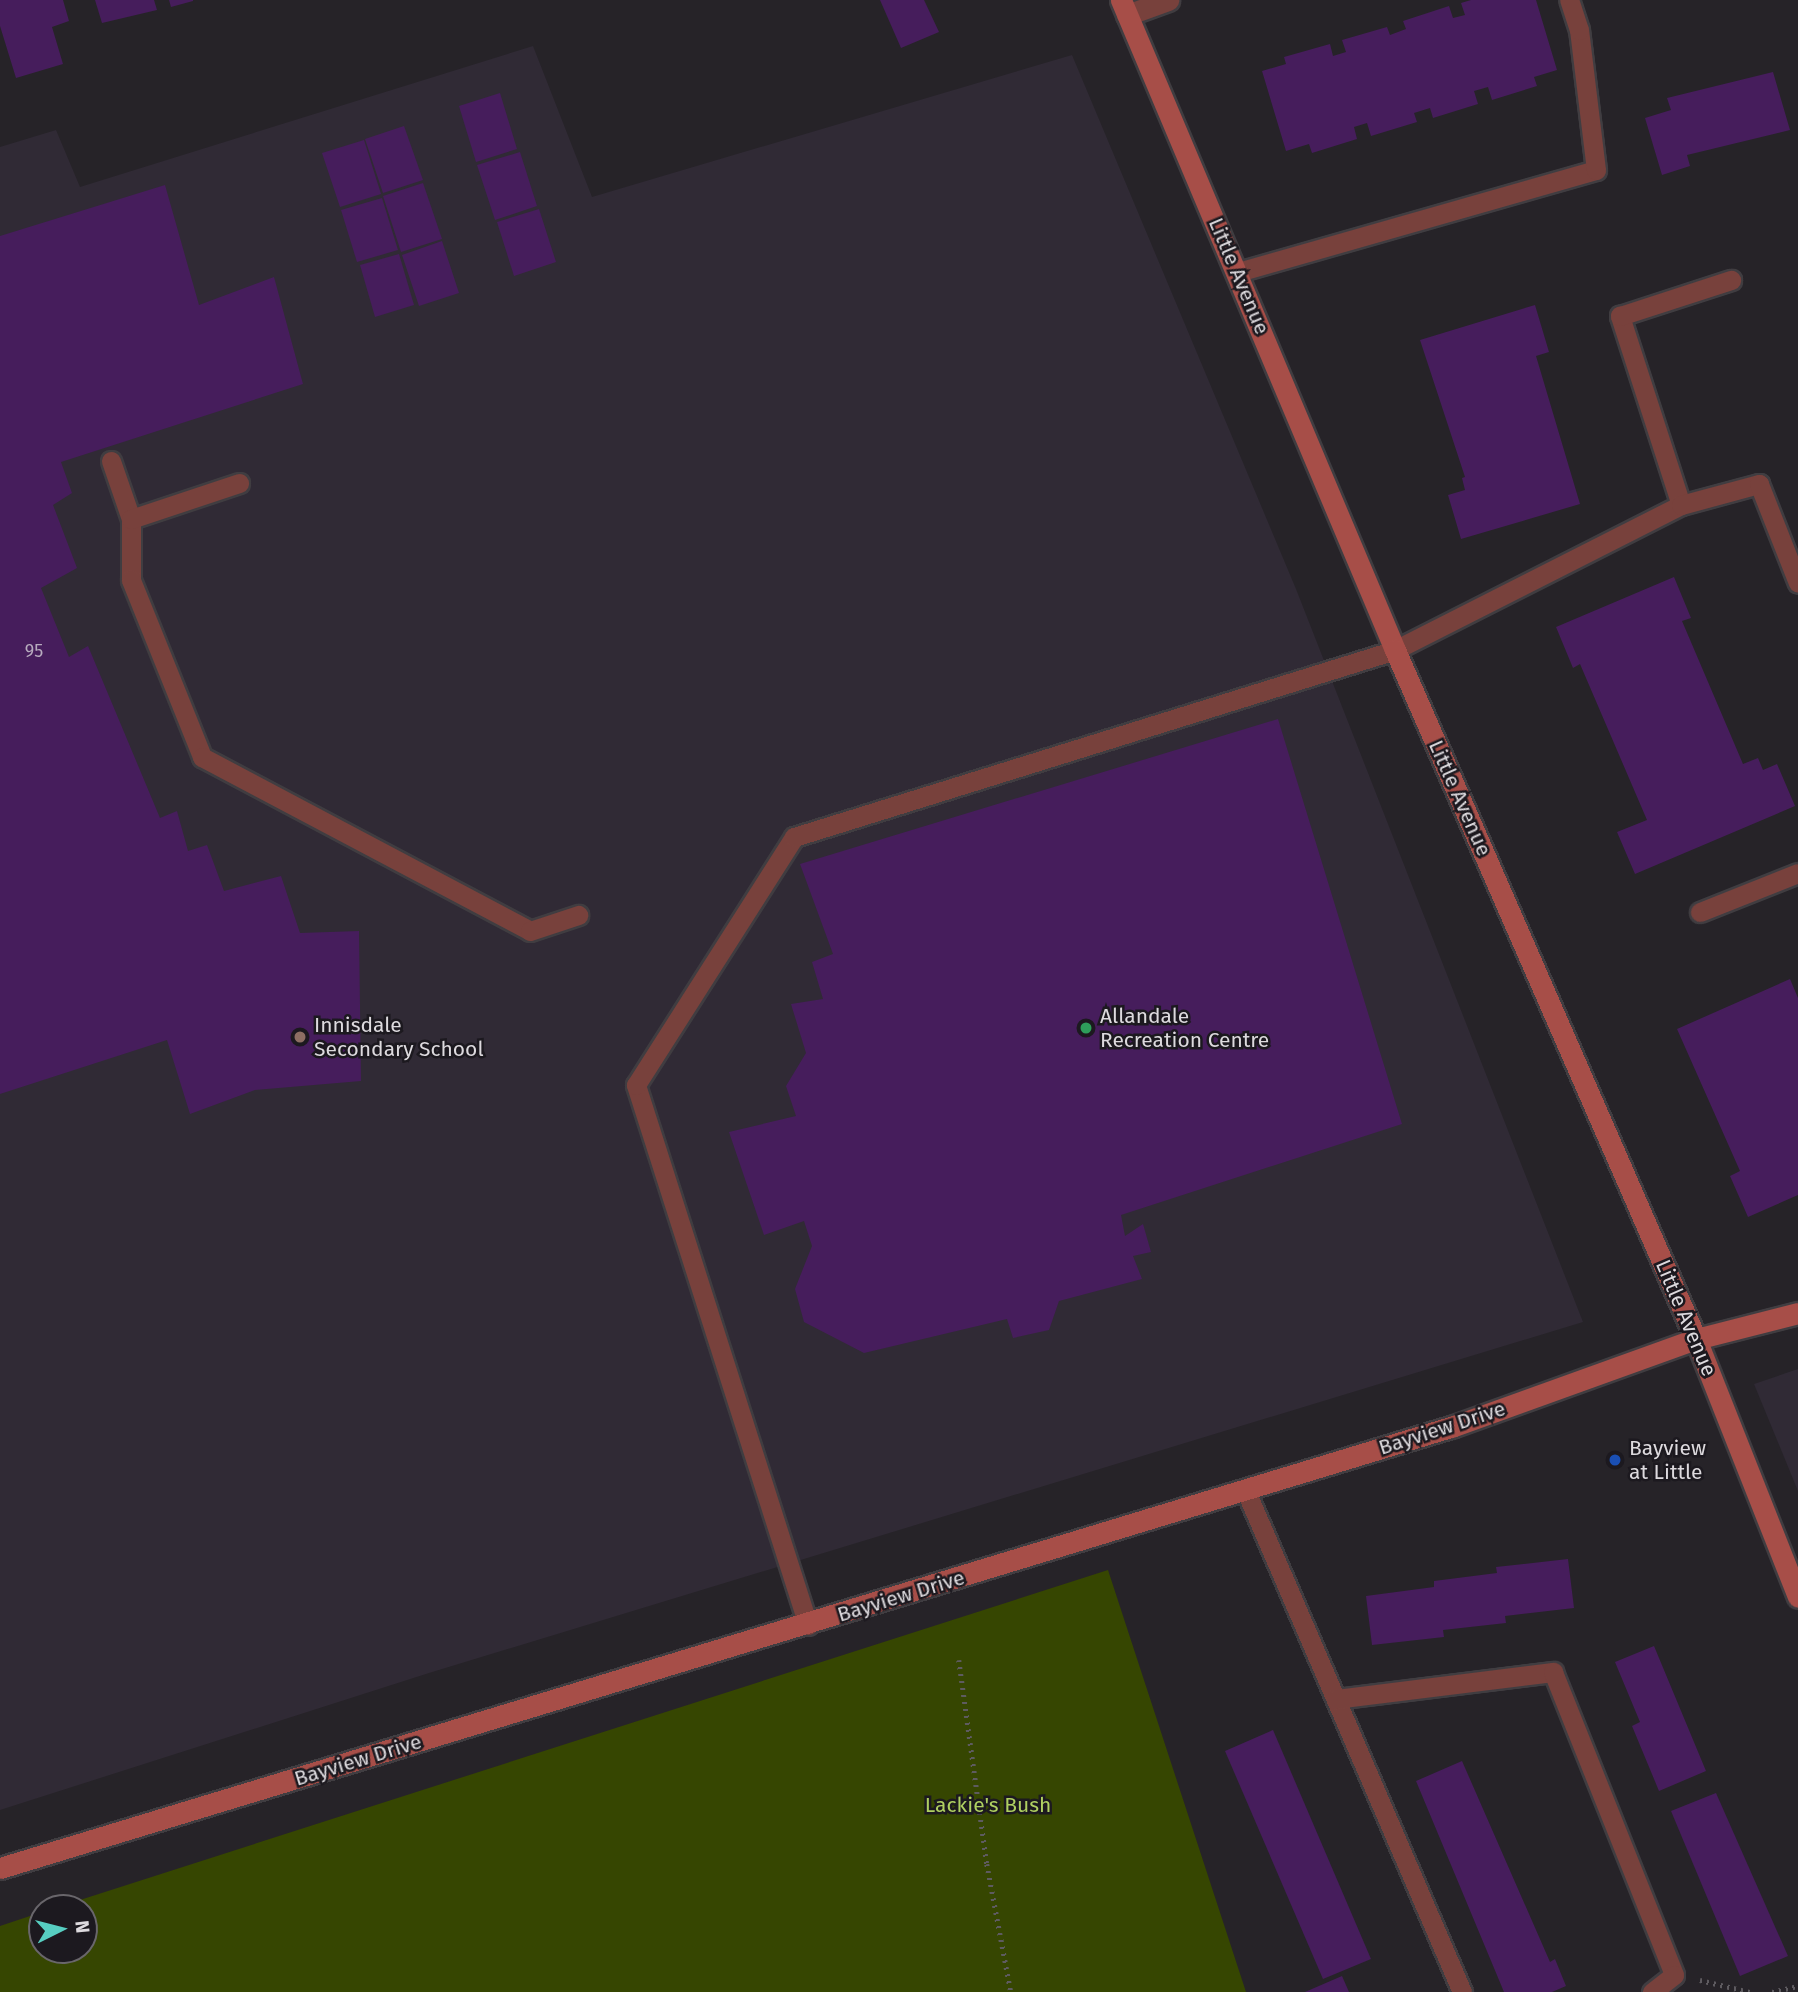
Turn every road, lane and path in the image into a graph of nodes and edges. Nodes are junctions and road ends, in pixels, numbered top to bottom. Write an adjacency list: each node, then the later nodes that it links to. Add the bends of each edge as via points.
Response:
1 (1168, 0): 3 (street)
2 (1569, 0): 4 (lane, via 1579,30 1596,170)
3 (1124, 7): 4 (street, Little Avenue)
4 (1238, 272): 11 (street, Little Avenue)
5 (1731, 280): 8 (lane, via 1619,316)
6 (111, 461): 9 (lane)
7 (239, 483): 9 (lane)
8 (1681, 505): 10 (lane, via 1759,484); 11 (lane)
9 (131, 519): 14 (lane, via 131,580 202,757 530,931)
10 (1798, 583)
11 (1395, 650): 16 (street, Little Avenue); 19 (lane, via 794,837 636,1085)
12 (1798, 873): 13 (lane)
13 (1700, 912)
14 (578, 915)
15 (1798, 1313): 16 (street, Bayview Drive)
16 (1696, 1339): 17 (street, Bayview Drive, via 1451,1427); 18 (street, Little Avenue)
17 (1245, 1489): 19 (street, Bayview Drive); 21 (lane)
18 (1798, 1597)
19 (807, 1625): 22 (street, Bayview Drive)
20 (959, 1660): 25 (path, via 987,1864 1011,1971)
21 (1336, 1699): 23 (lane, via 1553,1672); 26 (lane)
22 (0, 1868)
23 (1674, 1975): 27 (lane); 28 (path)
24 (1798, 1986): 29 (path)
25 (1011, 1992)
26 (1462, 1992)
27 (1652, 1992)
28 (1750, 1992)
29 (1772, 1992)

